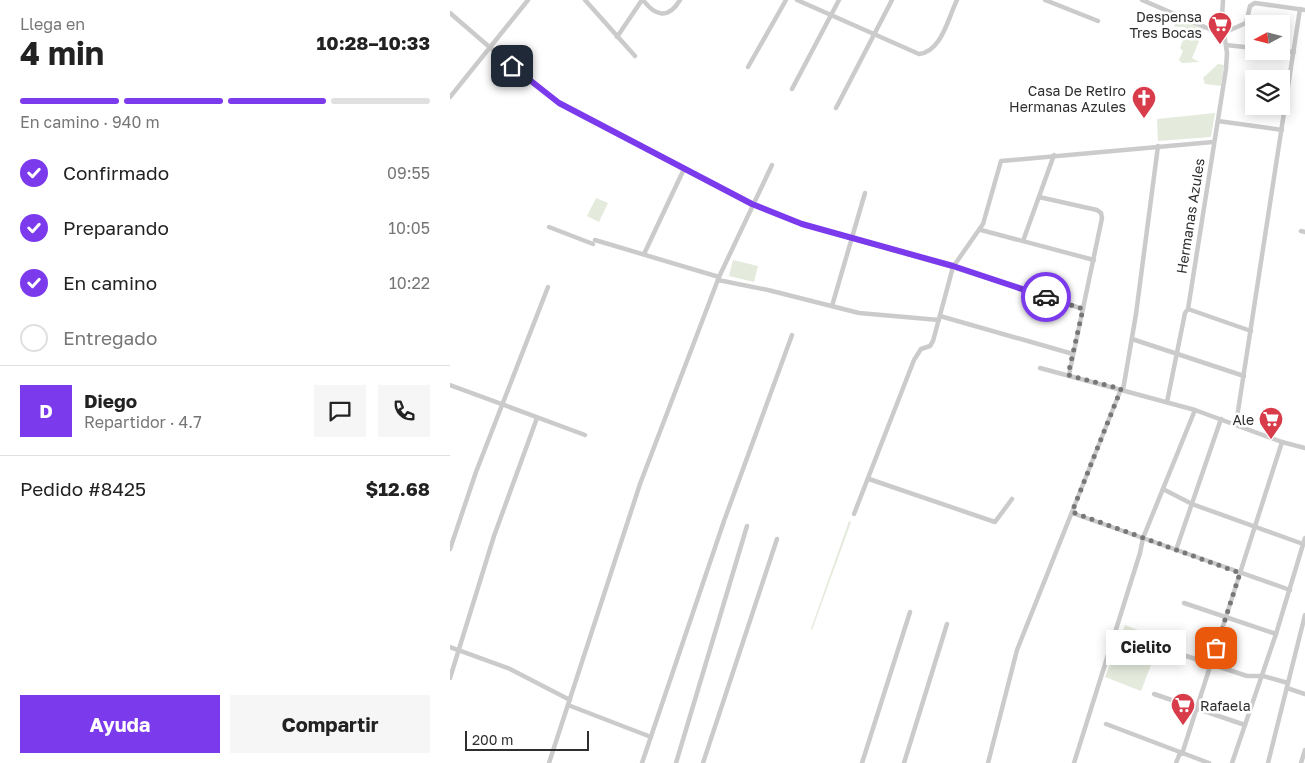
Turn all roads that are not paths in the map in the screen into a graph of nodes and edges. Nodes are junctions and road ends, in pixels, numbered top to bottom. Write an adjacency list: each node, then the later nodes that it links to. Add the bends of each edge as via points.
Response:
1 (528, 0): 22 (street)
2 (585, 0): 19 (street)
3 (642, 0): 4 (street, via 654,12 661,14 675,7); 19 (street)
4 (680, 0)
5 (786, 0): 26 (street)
6 (797, 0): 15 (street)
7 (839, 0): 15 (street)
8 (892, 0): 18 (street)
9 (957, 0): 18 (street, via 938,43 926,53 916,54)
10 (1045, 0): 16 (street)
11 (1142, 0): 17 (street)
12 (1223, 0): 17 (street, Hermanas Azules)
13 (1303, 10): 17 (street, via 1252,4 1246,22); 24 (street)
14 (450, 13): 22 (street)
15 (831, 15): 18 (street); 27 (street)
16 (1098, 20)
17 (1222, 33): 20 (street, Hermanas Azules)
18 (873, 34): 29 (street)
19 (617, 37): 25 (street)
20 (1226, 45): 21 (street); 30 (street, Hermanas Azules, via 1226,69)
21 (1245, 47)
22 (491, 48): 28 (street); 36 (street, via 559,103)
23 (1290, 52): 24 (street)
24 (1294, 52): 31 (street)
25 (635, 56)
26 (748, 67)
27 (792, 89)
28 (450, 97)
29 (836, 108)
30 (1218, 121): 31 (street); 32 (street, Hermanas Azules)
31 (1282, 130): 53 (street)
32 (1213, 142): 33 (street); 51 (street, Hermanas Azules)
33 (1158, 146): 34 (street); 55 (street)
34 (1054, 155): 38 (street); 41 (street, via 1001,161)
35 (772, 165): 39 (street)
36 (684, 169): 39 (street); 44 (street)
37 (865, 193): 42 (street)
38 (1039, 197): 43 (street); 45 (street, via 1101,213)
39 (752, 204): 42 (street, via 802,224); 47 (street)
40 (549, 227): 44 (street)
41 (981, 230): 43 (street); 46 (street)
42 (852, 238): 46 (street); 49 (street)
43 (1023, 241): 45 (street)
44 (644, 254): 47 (street)
45 (1094, 260): 50 (street)
46 (953, 266): 50 (street); 52 (street)
47 (718, 278): 49 (street); 102 (street, via 631,510)
48 (548, 287): 64 (street)
49 (832, 306): 52 (street, via 859,313)
50 (1083, 309): 57 (street)
51 (1188, 309): 53 (street); 56 (street, Hermanas Azules)
52 (939, 318): 57 (street); 72 (street, via 931,345 921,349 914,360)
53 (1251, 331): 60 (street)
54 (792, 335): 106 (street, via 726,516)
55 (1132, 340): 56 (street); 62 (street)
56 (1178, 352): 60 (street); 63 (street, Hermanas Azules)
57 (1073, 354): 59 (street)
58 (1040, 368): 59 (street)
59 (1068, 375): 62 (street)
60 (1244, 376): 68 (street)
61 (450, 385): 64 (street)
62 (1122, 390): 63 (street); 76 (street)
63 (1167, 402): 65 (street)
64 (503, 405): 66 (street); 83 (street)
65 (1195, 410): 67 (street); 73 (street)
66 (537, 418): 69 (street); 95 (street, via 494,536)
67 (1221, 419): 68 (street); 75 (street)
68 (1236, 424): 70 (street)
69 (585, 435)
70 (1282, 442): 71 (street); 79 (street)
71 (1305, 448)
72 (869, 479): 74 (street, via 995,522); 77 (street)
73 (1163, 489): 75 (street); 81 (street)
74 (1012, 499)
75 (1192, 504): 79 (street); 84 (street)
76 (1072, 512): 81 (street); 115 (street, via 1017,650)
77 (854, 514)
78 (747, 526): 111 (street)
79 (1255, 526): 82 (street); 85 (street)
80 (777, 538): 112 (street)
81 (1143, 538): 84 (street); 116 (street)
82 (1304, 541): 86 (street)
83 (450, 549)
84 (1176, 550): 85 (street)
85 (1240, 573): 86 (street); 90 (street)
86 (1290, 590): 92 (street)
87 (1184, 604): 90 (street)
88 (910, 612): 113 (street)
89 (1305, 615): 99 (street)
90 (1226, 618): 92 (street); 96 (street)
91 (947, 624): 114 (street)
92 (1276, 634): 97 (street)
93 (450, 647): 95 (street)
94 (1168, 650): 96 (street)
95 (458, 651): 98 (street); 102 (street, via 510,669)
96 (1211, 664): 97 (street, via 1247,676); 103 (street)
97 (1262, 676): 99 (street); 105 (street)
98 (450, 678)
99 (1288, 686): 101 (street); 120 (street)
100 (1154, 694): 103 (street)
101 (1305, 694)
102 (569, 702): 106 (street); 109 (street)
103 (1196, 708): 105 (street); 108 (street)
104 (1106, 724): 108 (street)
105 (1245, 725): 119 (street)
106 (652, 736): 110 (street)
107 (1305, 750): 121 (street)
108 (1181, 753): 117 (street); 118 (street)
109 (549, 763)
110 (642, 763)
111 (676, 763)
112 (703, 763)
113 (862, 763)
114 (904, 763)
115 (988, 763)
116 (1074, 763)
117 (1176, 763)
118 (1209, 763)
119 (1232, 763)
120 (1268, 763)
121 (1301, 763)

